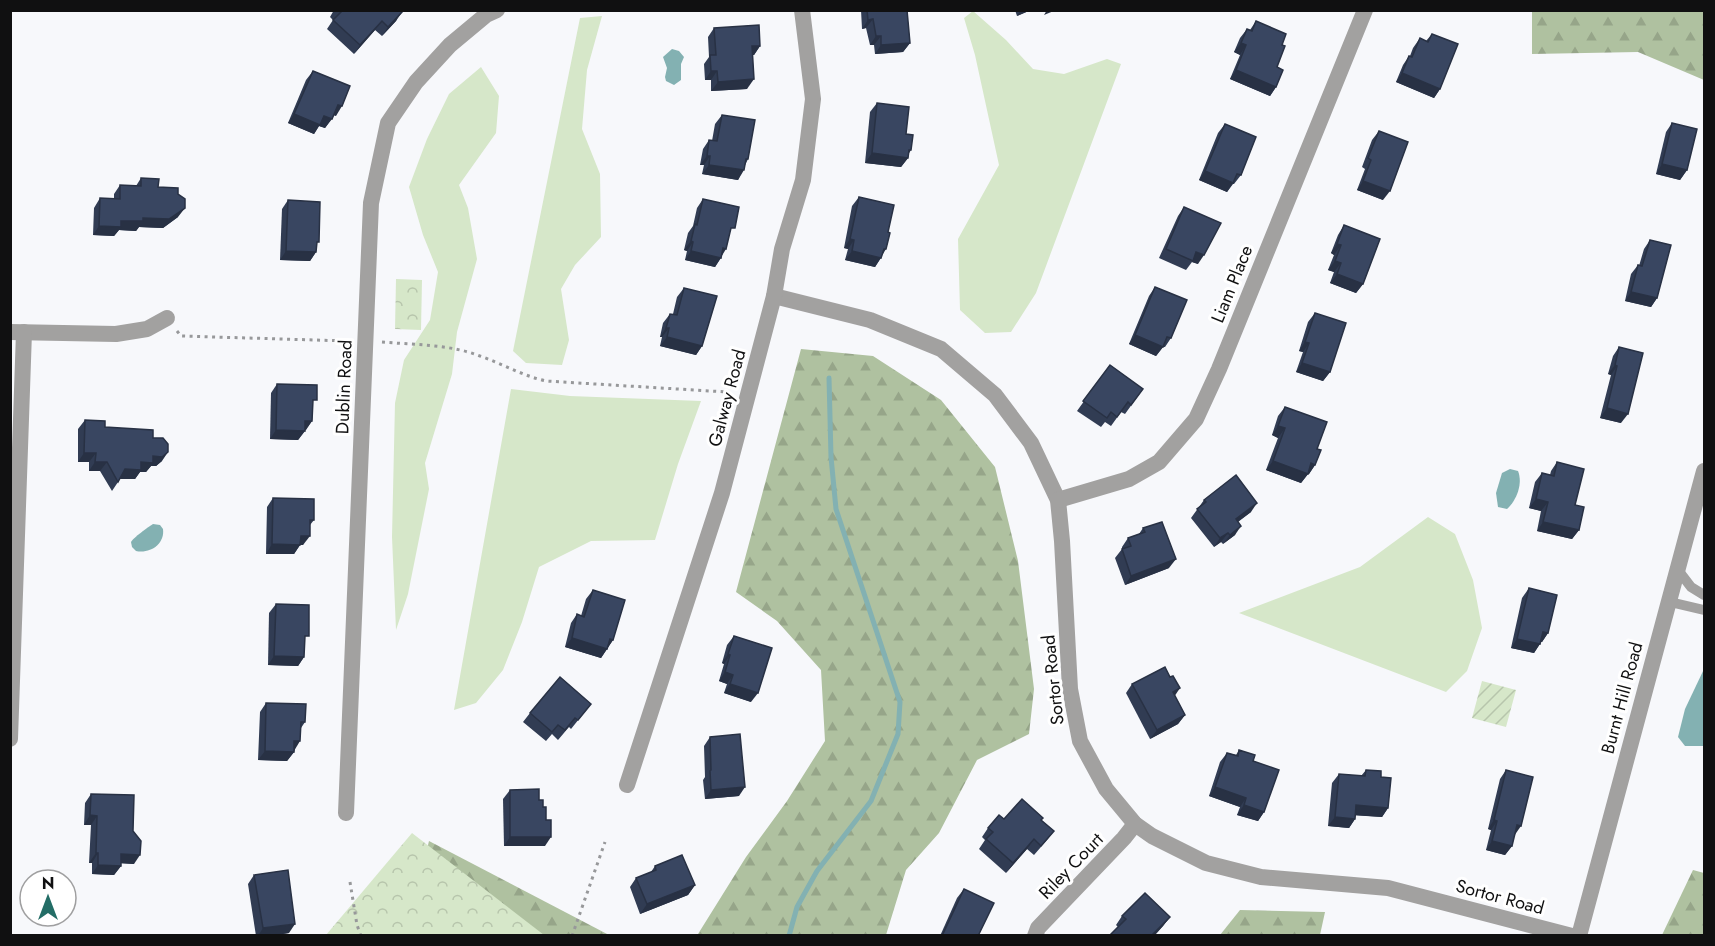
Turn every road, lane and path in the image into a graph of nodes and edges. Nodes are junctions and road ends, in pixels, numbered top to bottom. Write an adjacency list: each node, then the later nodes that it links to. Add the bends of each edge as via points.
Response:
1 (497, 10): 18 (street, Dublin Road, via 450,45 416,82 388,123 371,203)
2 (802, 10): 4 (street, Galway Road, via 813,99 803,180 782,249)
3 (1365, 10): 11 (street, Liam Place, via 1196,419 1159,462 1129,479)
4 (774, 296): 11 (street, Sortor Road, via 870,320 941,349 995,394 1031,443); 17 (street, Galway Road, via 722,494)
5 (167, 318): 6 (street, via 147,329 116,334); 7 (path, via 181,336)
6 (17, 332): 16 (street)
7 (352, 341)
8 (378, 342): 9 (path, via 463,351 546,381)
9 (727, 392)
10 (1704, 471): 12 (street, Burnt Hill Road)
11 (1058, 500): 19 (street, Sortor Road, via 1070,689 1080,741 1106,789)
12 (1678, 570): 13 (lane, via 1691,587); 14 (street, Burnt Hill Road)
13 (1704, 595)
14 (1670, 602): 15 (lane); 26 (street, Burnt Hill Road)
15 (1704, 609)
16 (10, 739)
17 (627, 785)
18 (346, 813)
19 (1135, 824): 24 (street, Riley Court, via 1038,928); 25 (street, Sortor Road, via 1206,863 1261,877 1388,888)
20 (605, 842): 23 (path)
21 (350, 882): 22 (path)
22 (361, 936)
23 (572, 936)
24 (1035, 936)
25 (1572, 936)
26 (1579, 936)

